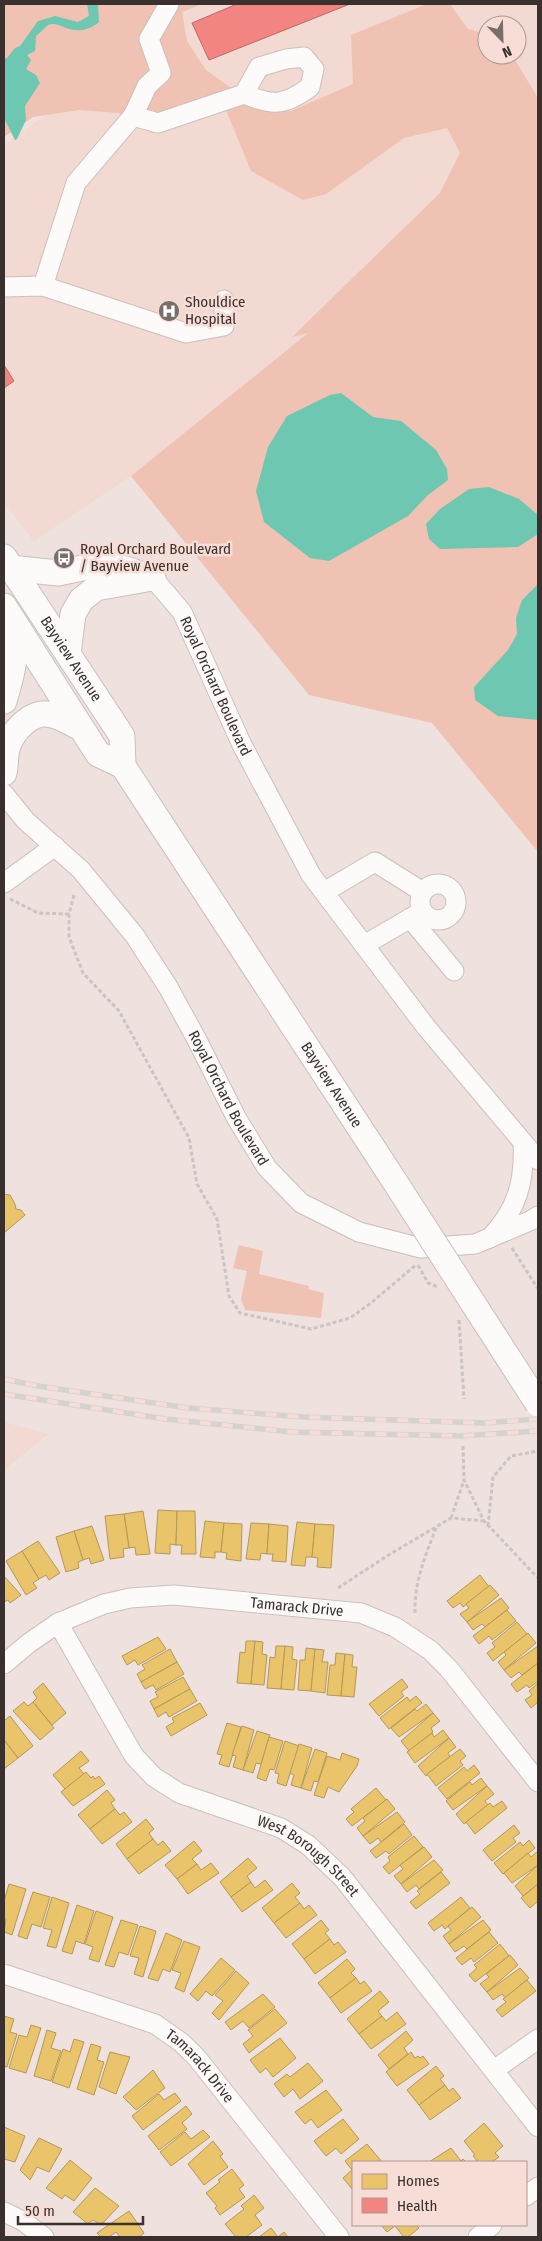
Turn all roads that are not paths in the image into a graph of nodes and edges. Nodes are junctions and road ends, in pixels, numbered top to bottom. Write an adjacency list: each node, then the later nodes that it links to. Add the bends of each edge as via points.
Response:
1 (170, 4): 3 (street, via 149,39 161,72 147,86)
2 (244, 94): 3 (street, via 158,123)
3 (132, 116): 4 (street, via 76,183)
4 (43, 286): 5 (street); 6 (street, via 186,333 224,326)
5 (4, 287)
6 (224, 300)
7 (7, 563): 8 (main road, via 58,573 92,566 116,566); 11 (main road, Bayview Avenue)
8 (153, 578): 11 (main road, via 96,588 81,600 73,614); 19 (street, Royal Orchard Boulevard, via 182,612 246,753 302,859)
9 (4, 606): 13 (main road, Bayview Avenue)
10 (4, 612): 12 (main road, via 14,644 14,662)
11 (68, 654): 14 (main road, Bayview Avenue, via 122,736)
12 (4, 700)
13 (81, 728): 14 (main road, Bayview Avenue, via 98,754); 15 (main road, via 50,714 28,720 12,737)
14 (123, 766): 28 (main road, Bayview Avenue, bridge)
15 (4, 773)
16 (4, 794): 17 (street, Royal Orchard Boulevard, via 26,821)
17 (55, 846): 18 (street); 27 (street, Royal Orchard Boulevard, via 81,870 135,936 168,987 262,1160 301,1203 358,1232 421,1248)
18 (6, 890)
19 (324, 892): 20 (street, via 375,862); 22 (street, Royal Orchard Boulevard)
20 (423, 892): 21 (street); 21 (street, via 432,885 444,885 453,893 456,905 450,916 444,919 432,920)
21 (416, 914): 22 (street); 23 (street)
22 (364, 945): 24 (street, Royal Orchard Boulevard, via 426,1027)
23 (454, 972)
24 (530, 1145): 25 (street, Royal Orchard Boulevard); 27 (street, via 518,1198)
25 (538, 1160)
26 (538, 1216): 27 (street, Royal Orchard Boulevard)
27 (488, 1240)
28 (538, 1404)
29 (58, 1623): 30 (street, Tamarack Drive); 31 (street, Tamarack Drive, via 104,1604 152,1595 361,1613 395,1626 430,1650 449,1669); 34 (street, West Borough Street, via 125,1744 144,1768 179,1793 281,1828 321,1855 342,1877)
30 (4, 1664)
31 (538, 1782)
32 (4, 1974): 41 (street, Tamarack Drive, via 145,2020 174,2036 197,2058)
33 (538, 2039): 34 (street)
34 (494, 2070): 35 (street, West Borough Street)
35 (538, 2127)
36 (538, 2187): 37 (street)
37 (527, 2195)
38 (4, 2212): 40 (street)
39 (491, 2226): 42 (street)
40 (44, 2237)
41 (339, 2237)
42 (478, 2237)

